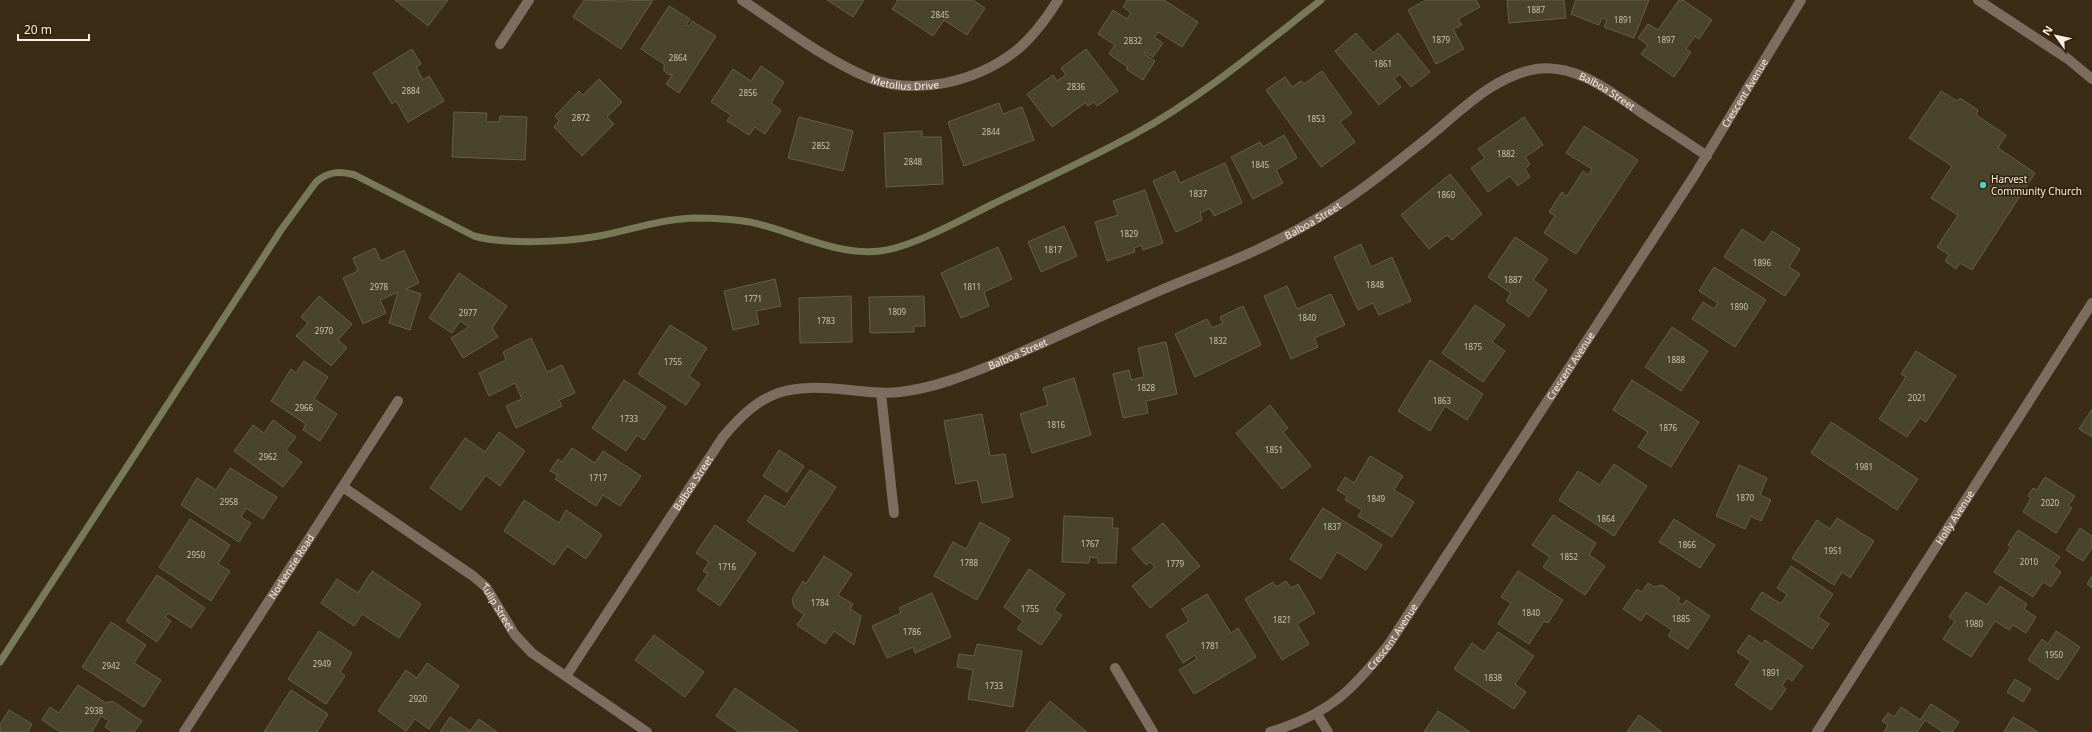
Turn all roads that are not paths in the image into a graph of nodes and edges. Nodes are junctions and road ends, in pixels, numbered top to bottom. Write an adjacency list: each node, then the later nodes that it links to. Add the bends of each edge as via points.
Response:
1 (529, 0): 6 (street)
2 (742, 0): 3 (street, Metolius Drive, via 851,70 892,84 909,85 948,83 992,66 1014,53 1030,38)
3 (1058, 0)
4 (1801, 0): 8 (street, Crescent Avenue)
5 (1978, 0): 7 (street, via 2068,59)
6 (500, 44)
7 (2092, 79)
8 (1707, 156): 10 (street, Balboa Street, via 1598,84 1579,75 1540,68 1517,73 1494,84 1359,192 1319,218 1282,237 1225,264 949,381 900,392); 16 (street, Crescent Avenue, via 1389,644 1364,676 1340,699)
9 (2092, 304): 22 (street, Holly Avenue)
10 (881, 393): 13 (street); 15 (street, Balboa Street, via 800,387 759,401 741,415 722,437)
11 (398, 401): 12 (street, Norkenzie Road)
12 (343, 487): 15 (street, Tulip Street, via 486,587 522,644); 17 (street, Norkenzie Road)
13 (894, 512)
14 (1115, 668): 19 (street)
15 (566, 676): 18 (street, Tulip Street)
16 (1317, 714): 20 (street, Crescent Avenue); 21 (street)
17 (184, 732)
18 (647, 732)
19 (1153, 732)
20 (1270, 732)
21 (1328, 732)
22 (1817, 732)

